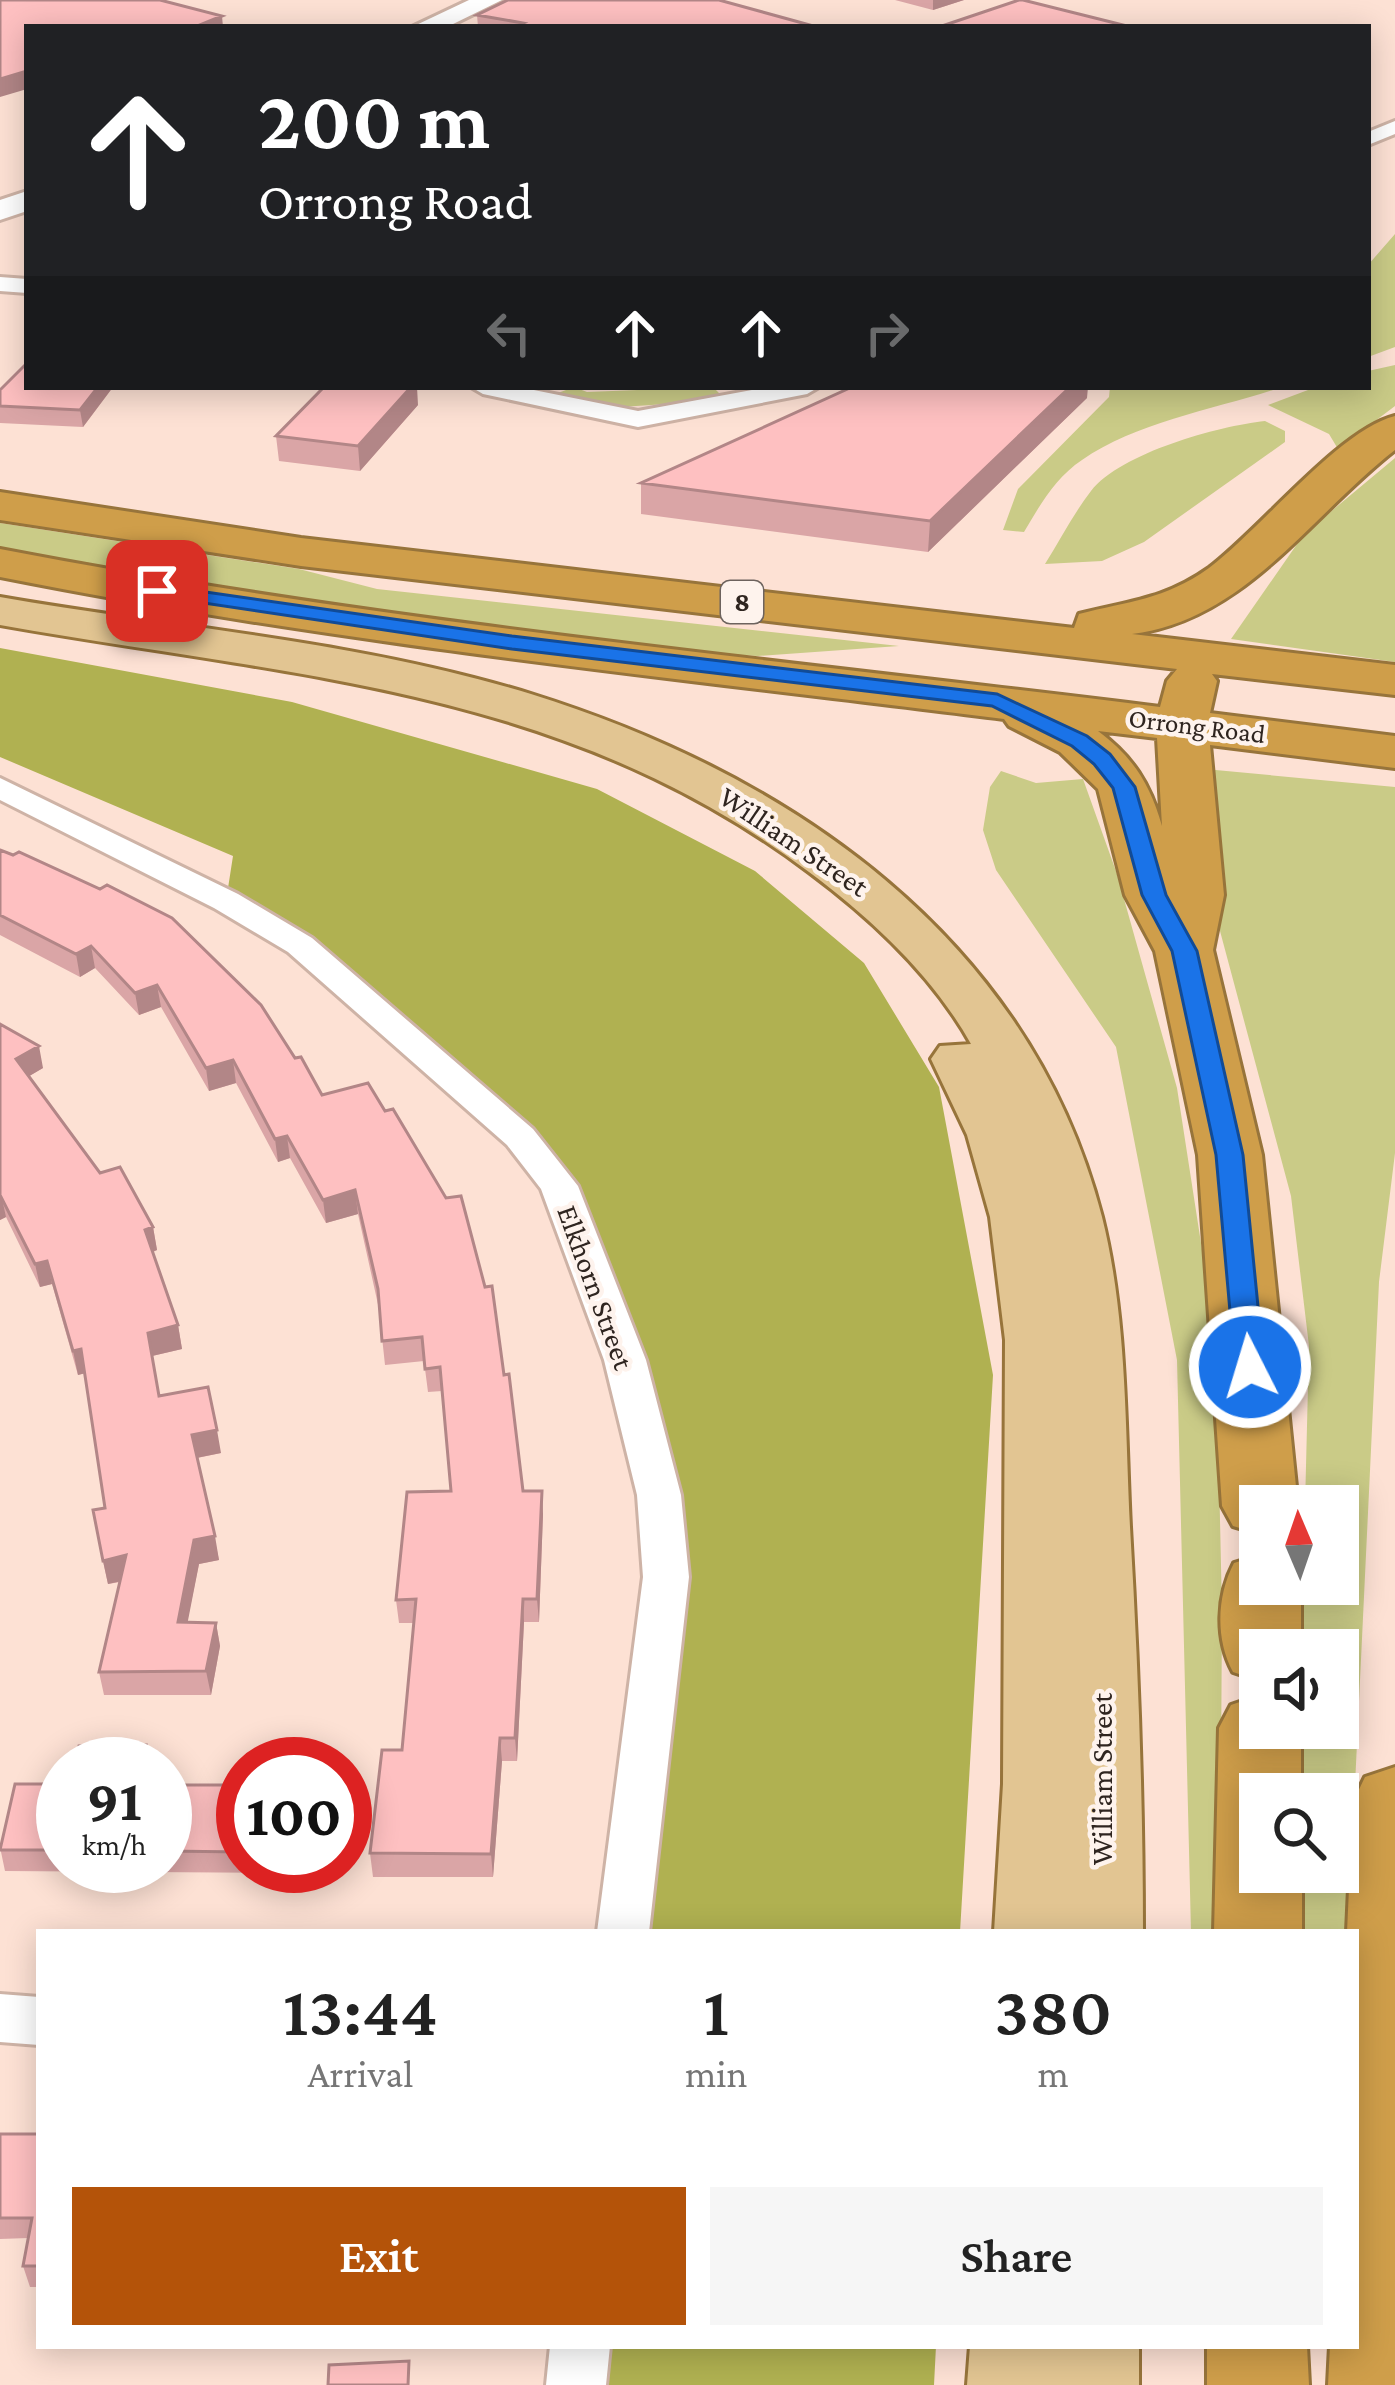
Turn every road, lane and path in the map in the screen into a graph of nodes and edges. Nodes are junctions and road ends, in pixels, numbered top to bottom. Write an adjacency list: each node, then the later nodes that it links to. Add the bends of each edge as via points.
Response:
1 (490, 0): 2 (street)
2 (432, 24)
3 (498, 390): 4 (street, via 638,419)
4 (791, 390)
5 (1395, 429): 8 (highway, via 1360,452)
6 (0, 506): 10 (highway, 8, via 301,552)
7 (0, 563): 14 (highway, Orrong Road / 8, via 512,643)
8 (1227, 580): 10 (highway, via 1178,608 1112,624); 12 (highway)
9 (0, 611): 24 (main road, William Street, via 355,666 567,722 724,792 811,845 887,904 954,977 1012,1064 1046,1134 1070,1216 1089,1390 1104,1782)
10 (942, 624): 12 (highway, 8)
11 (0, 639): 23 (main road, William Street, via 417,709 597,764 782,858 919,987 998,1136 1022,1217 1039,1340 1043,1784)
12 (1199, 655): 13 (highway, 8); 15 (highway)
13 (1395, 680)
14 (997, 700): 15 (highway, Orrong Road / 8); 18 (highway, via 1079,741 1124,787 1154,895)
15 (1182, 724): 16 (highway, Orrong Road / 8); 18 (highway, via 1195,896)
16 (1395, 752)
17 (0, 788): 22 (street, Elkhorn Street, via 300,945 520,1137 559,1186 625,1360 659,1495 666,1577)
18 (1184, 951): 19 (highway, via 1230,1155)
19 (1258, 1485)
20 (1260, 1749): 25 (highway)
21 (1395, 1802): 36 (highway)
22 (623, 1929)
23 (1036, 1929)
24 (1101, 1929)
25 (1258, 1929)
26 (0, 2018): 27 (street)
27 (36, 2020)
28 (580, 2349): 32 (street)
29 (1018, 2349): 33 (main road)
30 (1091, 2349): 34 (main road)
31 (1257, 2349): 35 (highway)
32 (576, 2385)
33 (1016, 2385)
34 (1090, 2385)
35 (1258, 2385)
36 (1379, 2385)

